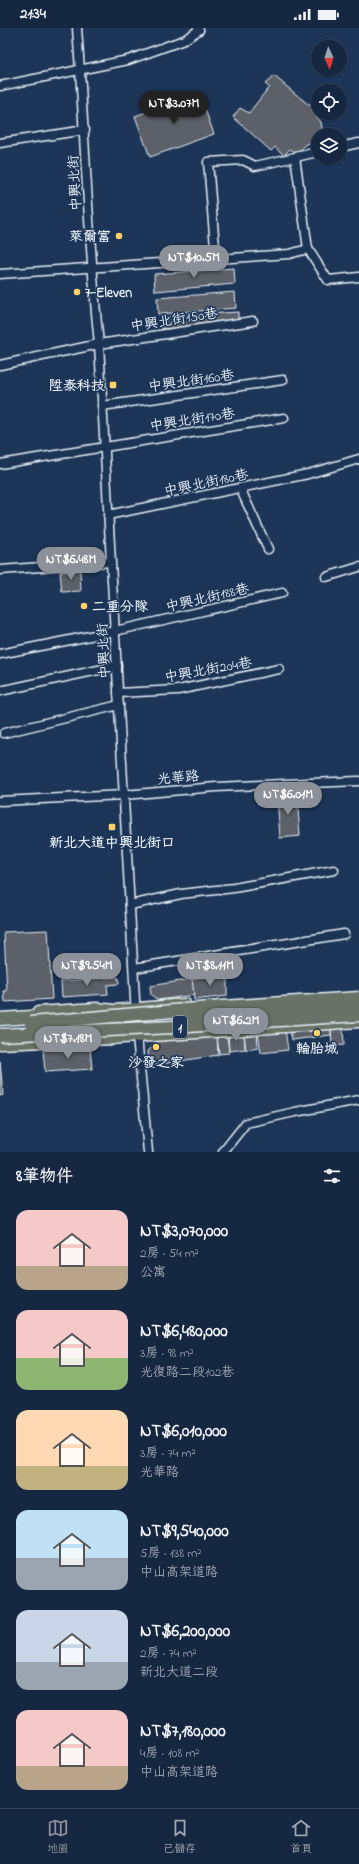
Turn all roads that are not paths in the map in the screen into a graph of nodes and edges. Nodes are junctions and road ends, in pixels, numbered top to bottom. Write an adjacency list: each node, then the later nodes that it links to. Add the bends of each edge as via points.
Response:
1 (77, 28): 3 (street, 中興北街)
2 (198, 28): 3 (street, via 199,30 184,40 128,60)
3 (80, 69): 4 (street); 5 (street, 中興北街)
4 (0, 86)
5 (84, 130): 6 (street); 13 (street, 中興北街)
6 (0, 143)
7 (359, 143): 8 (street)
8 (347, 146)
9 (311, 154): 10 (street)
10 (295, 158): 11 (street); 12 (street, via 255,166 243,160 208,162)
11 (308, 249): 12 (street, via 288,254); 15 (street, via 328,280)
12 (216, 259): 13 (street)
13 (91, 266): 14 (street); 17 (street, 中興北街)
14 (0, 274)
15 (359, 277)
16 (253, 321): 17 (street, 中興北街150巷)
17 (99, 344): 18 (street, 中興北街150巷); 20 (street, 中興北街)
18 (0, 365)
19 (283, 380): 20 (street, 中興北街160巷)
20 (102, 406): 22 (street, 中興北街)
21 (284, 418): 22 (street, 中興北街170巷)
22 (105, 446): 24 (street, 中興北街170巷); 26 (street, 中興北街)
23 (359, 459): 25 (street, 中興北街180巷, via 308,474)
24 (0, 464)
25 (240, 488): 26 (street, 中興北街180巷); 27 (street)
26 (108, 515): 28 (street, 中興北街)
27 (268, 549)
28 (110, 562): 30 (street); 33 (street, 中興北街)
29 (359, 567): 31 (street)
30 (0, 570)
31 (326, 577)
32 (282, 594): 33 (street, 中興北街188巷)
33 (115, 631): 34 (street, 中興北街188巷); 35 (street, 中興北街)
34 (0, 654)
35 (117, 666): 37 (street); 38 (street, 中興北街)
36 (279, 669): 38 (street, 中興北街204巷, via 178,690)
37 (0, 691)
38 (118, 693): 39 (street, 中興北街)
39 (119, 705): 40 (street); 42 (street, 中興北街)
40 (4, 733)
41 (359, 781): 42 (street, 光華路, via 216,787)
42 (124, 795): 43 (street, 光華路); 45 (street, 中興北街)
43 (0, 801)
44 (334, 870): 45 (street, via 234,888 181,894)
45 (130, 905): 47 (street, 中興北街)
46 (344, 934): 47 (street)
47 (134, 968): 51 (street, 中興北街)
48 (359, 994): 51 (main road, 1)
49 (359, 998): 57 (highway, 1, bridge)
50 (359, 1006): 57 (highway, bridge, via 222,1016)
51 (136, 1007): 52 (main road, 1); 60 (street, 中興北街)
52 (115, 1010): 53 (main road, 1, via 96,1008); 55 (highway)
53 (0, 1014)
54 (359, 1015): 59 (highway, 1, bridge)
55 (0, 1019)
56 (359, 1022): 60 (main road, 1)
57 (31, 1023): 58 (highway, 1)
58 (0, 1025)
59 (0, 1035)
60 (137, 1036): 61 (main road, 1); 65 (street, 中興北街)
61 (114, 1038): 62 (highway); 63 (main road, 1)
62 (0, 1043)
63 (0, 1047)
64 (359, 1100): 66 (street, via 246,1123)
65 (148, 1152)
66 (223, 1152)

